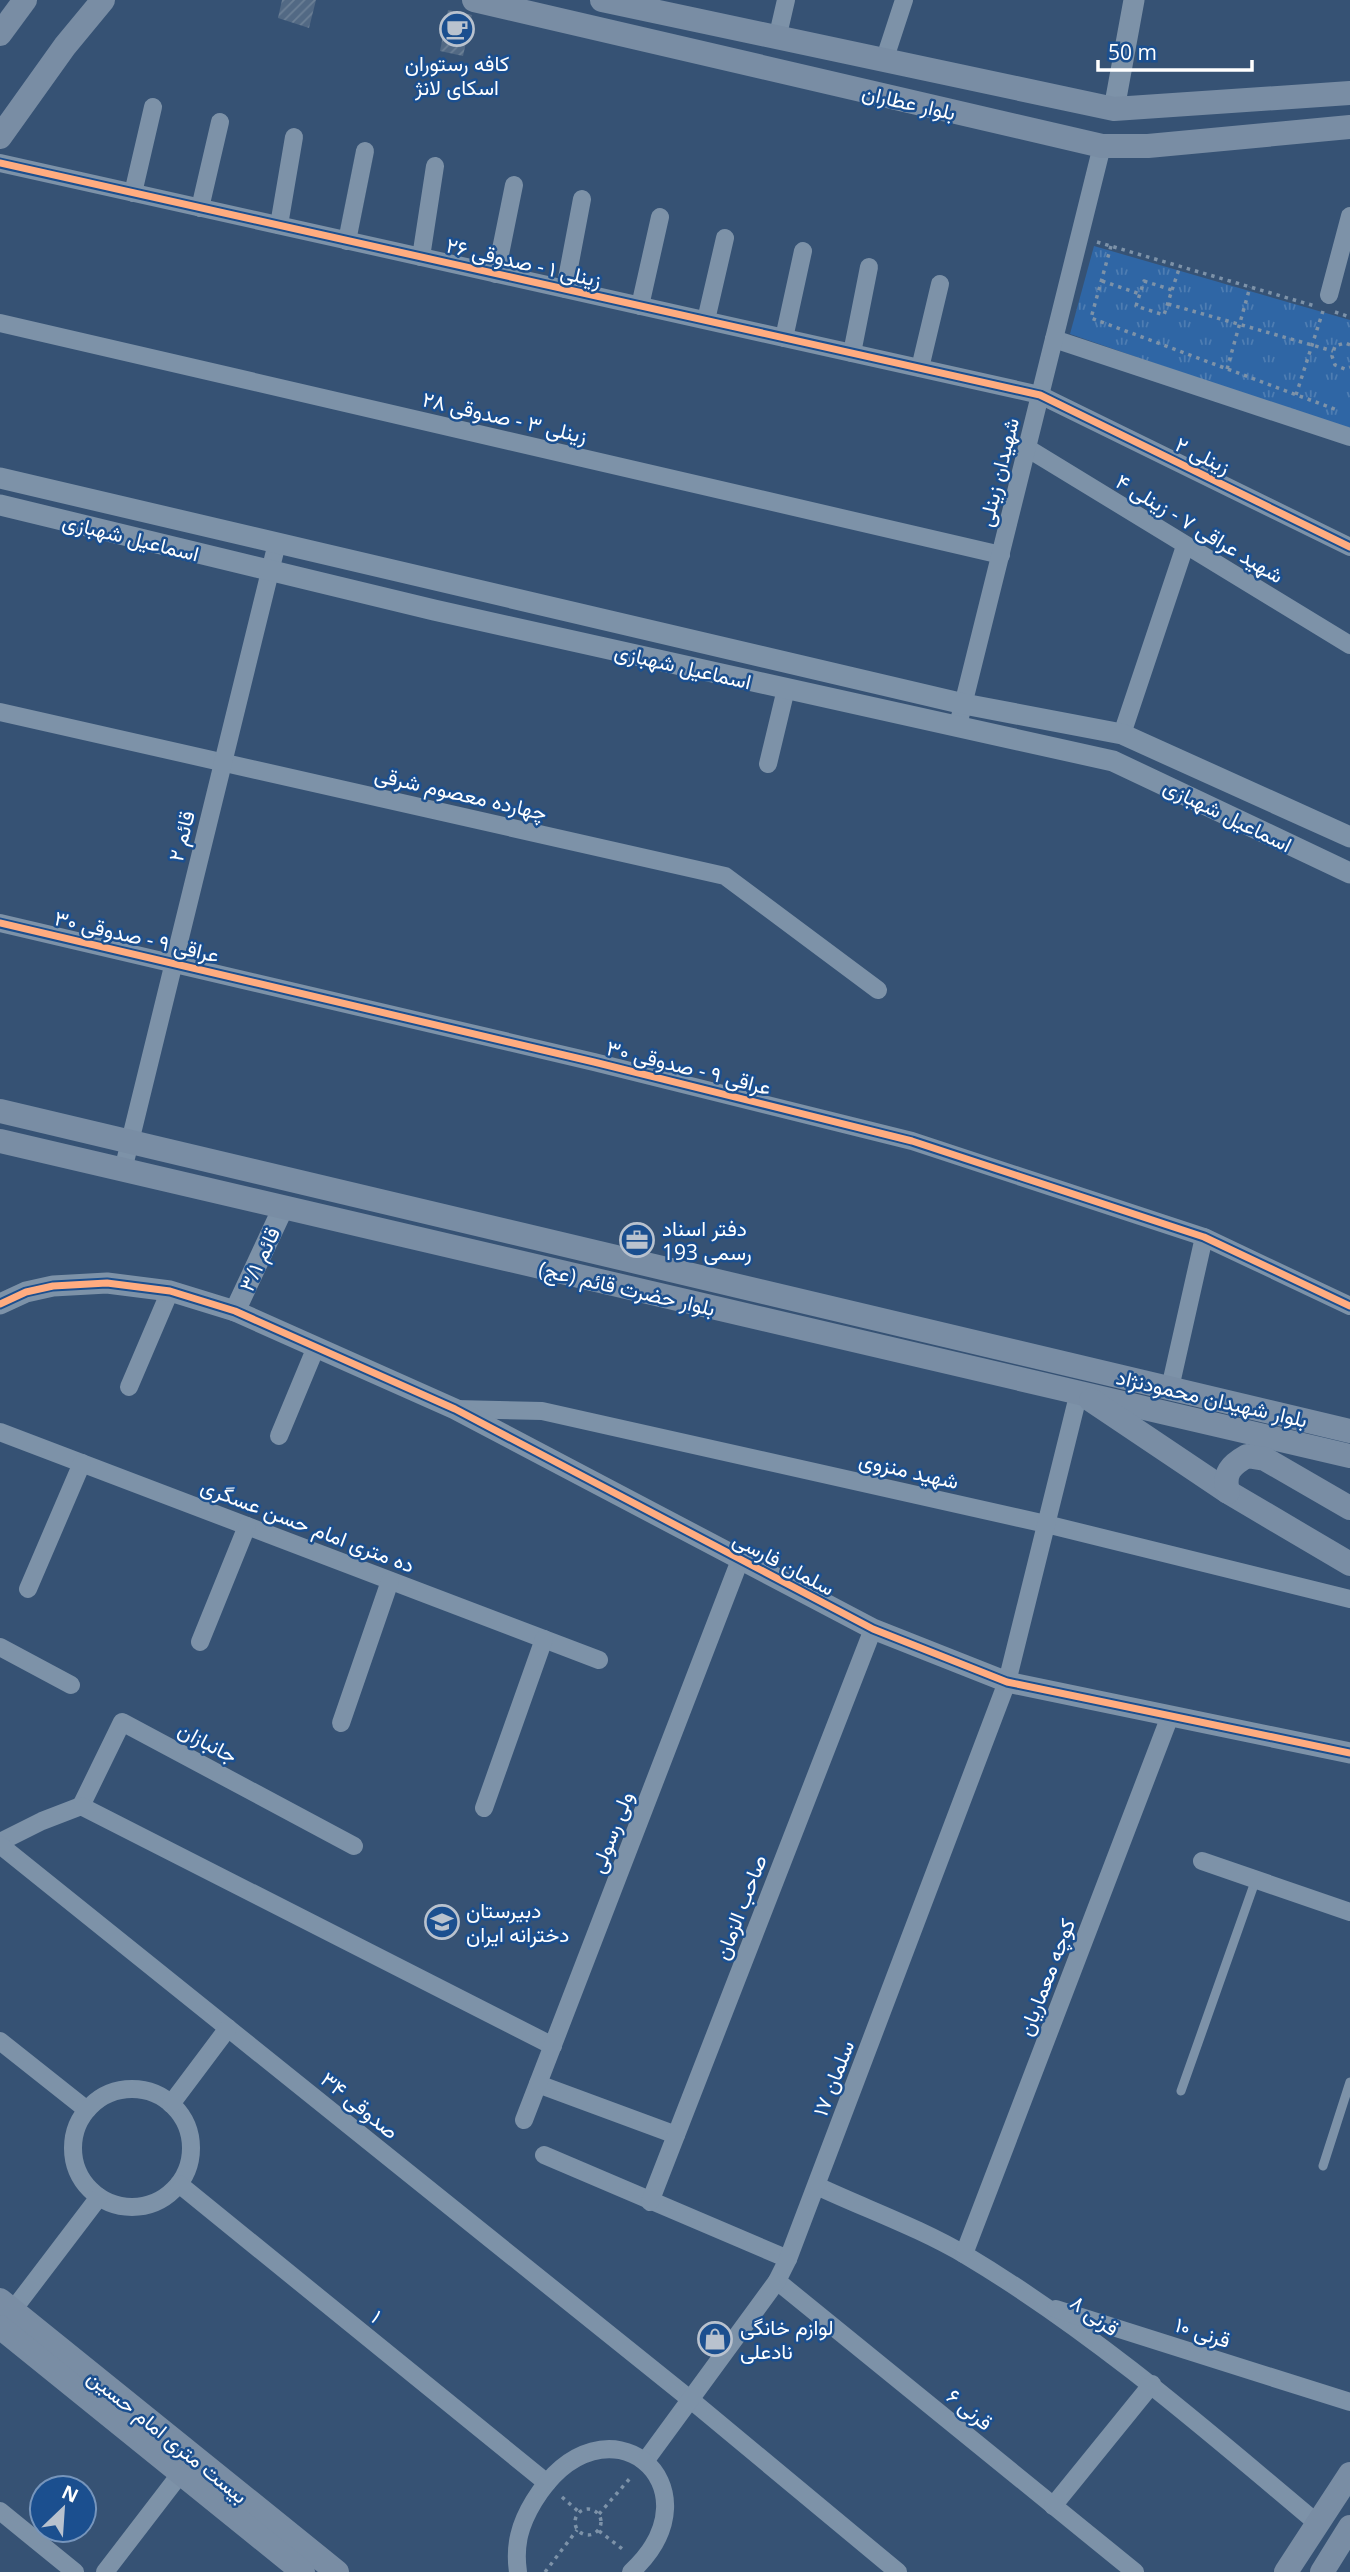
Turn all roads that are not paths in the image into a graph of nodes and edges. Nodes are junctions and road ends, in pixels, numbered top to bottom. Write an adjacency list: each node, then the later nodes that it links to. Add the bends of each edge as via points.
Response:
1 (25, 0): 8 (main road)
2 (474, 0): 18 (main road, بلوار عطاران)
3 (602, 0): 9 (main road, بلوار عطاران)
4 (786, 0): 9 (street)
5 (904, 0): 10 (street)
6 (1134, 0): 13 (street)
7 (97, 4): 16 (main road)
8 (0, 34)
9 (777, 39): 10 (main road, بلوار عطاران)
10 (884, 61): 13 (main road, بلوار عطاران)
11 (1350, 93): 13 (main road, بلوار عطاران)
12 (153, 107): 23 (street)
13 (1114, 109): 18 (main road)
14 (220, 122): 25 (street)
15 (1350, 127): 18 (main road, بلوار عطاران, via 1148,146)
16 (0, 137)
17 (294, 137): 28 (street)
18 (1102, 146): 42 (street, شهیدان زینلی)
19 (365, 151): 30 (street)
20 (0, 163): 23 (street, زینلی ۱ - صدوقی ۲۶)
21 (435, 166): 32 (street)
22 (514, 185): 34 (street)
23 (133, 193): 25 (street, زینلی ۱ - صدوقی ۲۶)
24 (582, 199): 36 (street)
25 (200, 208): 28 (street, زینلی ۱ - صدوقی ۲۶)
26 (1350, 216): 37 (street)
27 (660, 218): 38 (street)
28 (279, 225): 30 (street, زینلی ۱ - صدوقی ۲۶)
29 (725, 238): 39 (street)
30 (348, 241): 32 (street, زینلی ۱ - صدوقی ۲۶)
31 (803, 251): 41 (street)
32 (421, 257): 34 (street, زینلی ۱ - صدوقی ۲۶)
33 (869, 267): 43 (street)
34 (496, 274): 36 (street, زینلی ۱ - صدوقی ۲۶)
35 (940, 284): 44 (street)
36 (565, 289): 38 (street, زینلی ۱ - صدوقی ۲۶)
37 (1326, 302)
38 (640, 306): 39 (street, زینلی ۱ - صدوقی ۲۶)
39 (706, 320): 41 (street, زینلی ۱ - صدوقی ۲۶)
40 (0, 323): 53 (street, زینلی ۳ - صدوقی ۲۸)
41 (784, 338): 43 (street, زینلی ۱ - صدوقی ۲۶)
42 (1054, 339): 45 (street, شهیدان زینلی); 46 (street)
43 (852, 353): 44 (street, زینلی ۱ - صدوقی ۲۶)
44 (920, 368): 45 (street, زینلی ۱ - صدوقی ۲۶)
45 (1040, 395): 47 (street, شهیدان زینلی); 52 (street, زینلی ۲)
46 (1350, 437)
47 (1027, 448): 51 (street, شهید عراقی ۷ - زینلی ۴); 53 (street, شهیدان زینلی)
48 (0, 478): 50 (street, اسماعیل شهبازی)
49 (0, 505): 54 (street, اسماعیل شهبازی)
50 (277, 543): 54 (street, قائم ۲); 57 (street, اسماعیل شهبازی)
51 (1185, 546): 55 (street, شهید عراقی ۷ - زینلی ۴); 60 (street)
52 (1350, 547)
53 (1000, 555): 57 (street, شهیدان زینلی)
54 (270, 570): 56 (street, اسماعیل شهبازی); 61 (street, قائم ۲)
55 (1350, 645)
56 (786, 689): 59 (street, اسماعیل شهبازی); 62 (street)
57 (964, 704): 59 (street, شهیدان زینلی); 60 (street, اسماعیل شهبازی)
58 (0, 712): 61 (street, چهارده معصوم شرقی)
59 (958, 727): 64 (street, اسماعیل شهبازی, via 1113,761)
60 (1122, 733): 63 (street, اسماعیل شهبازی)
61 (223, 762): 66 (street, قائم ۲); 67 (street, چهارده معصوم شرقی, via 725,876)
62 (768, 764)
63 (1350, 837)
64 (1350, 873)
65 (0, 923): 66 (street, عراقی ۹ - صدوقی ۳۰)
66 (174, 962): 69 (street, قائم ۲); 73 (street, عراقی ۹ - صدوقی ۳۰, via 912,1142)
67 (878, 990)
68 (0, 1111): 69 (main road, بلوار حضرت قائم (عج))
69 (130, 1140): 71 (street, قائم ۲); 79 (main road, بلوار حضرت قائم (عج))
70 (0, 1141): 71 (main road, بلوار حضرت قائم (عج))
71 (123, 1170): 72 (main road, بلوار حضرت قائم (عج))
72 (283, 1208): 77 (street, قائم ۳/۱); 82 (main road, بلوار حضرت قائم (عج))
73 (1204, 1237): 76 (street, عراقی ۹ - صدوقی ۳۰); 81 (street)
74 (170, 1291): 75 (street, سلمان فارسی, via 107,1283 53,1286); 77 (street, سلمان فارسی); 80 (street)
75 (0, 1304)
76 (1350, 1306)
77 (235, 1311): 78 (street, سلمان فارسی)
78 (316, 1347): 83 (street, سلمان فارسی); 86 (street)
79 (1074, 1366): 81 (main road, بلوار شهیدان محمودنژاد)
80 (129, 1387)
81 (1170, 1388): 84 (main road, بلوار شهیدان محمودنژاد)
82 (1079, 1392): 87 (main road, بلوار شهیدان محمودنژاد); 89 (main road, بلوار حضرت قائم (عج)); 91 (street, سلمان ۱۷)
83 (455, 1409): 91 (street, شهید منزوی, via 542,1411); 93 (street, سلمان فارسی)
84 (1350, 1431)
85 (0, 1432): 88 (street, ده متری امام حسن عسگری)
86 (279, 1436)
87 (1350, 1456)
88 (82, 1463): 92 (street, ده متری امام حسن عسگری); 96 (street)
89 (1228, 1492): 90 (main road, via 1225,1480 1231,1465 1247,1456 1265,1460); 94 (main road, بلوار حضرت قائم (عج))
90 (1350, 1508)
91 (1046, 1524): 97 (street, شهید منزوی); 103 (street, سلمان ۱۷)
92 (247, 1526): 95 (street, ده متری امام حسن عسگری); 100 (street)
93 (740, 1560): 98 (street, سلمان فارسی); 117 (street, ولی رسولی)
94 (1350, 1564)
95 (390, 1581): 99 (street, ده متری امام حسن عسگری); 106 (street)
96 (28, 1589)
97 (1350, 1598)
98 (873, 1629): 103 (street, سلمان فارسی); 124 (street, صاحب الزمان)
99 (544, 1639): 102 (street, ده متری امام حسن عسگری); 109 (street)
100 (200, 1643)
101 (0, 1647): 104 (street)
102 (600, 1660)
103 (1007, 1682): 105 (street, سلمان فارسی); 128 (street, سلمان ۱۷)
104 (71, 1685)
105 (1170, 1716): 107 (street, سلمان فارسی); 131 (street, کوچه معماریان)
106 (341, 1723)
107 (1350, 1753)
108 (81, 1806): 110 (street); 111 (street, جانبازان, via 122,1722); 117 (street)
109 (484, 1808)
110 (0, 1844): 115 (street, صدوقی ۳۴)
111 (354, 1846)
112 (1202, 1861): 113 (street)
113 (1256, 1879): 114 (street); 120 (lane)
114 (1350, 1912)
115 (228, 2028): 121 (street); 137 (street, صدوقی ۳۴)
116 (0, 2041): 122 (street)
117 (553, 2046): 119 (street, ولی رسولی)
118 (1350, 2082): 126 (lane)
119 (538, 2084): 123 (street, ولی رسولی); 124 (street)
120 (1181, 2091)
121 (171, 2104): 122 (street, via 155,2094 128,2090 101,2098); 127 (street, via 190,2136 190,2161)
122 (87, 2110): 129 (street, via 78,2124 74,2156 87,2186)
123 (524, 2120)
124 (676, 2135): 130 (street, صاحب الزمان)
125 (544, 2155): 130 (street)
126 (1323, 2166)
127 (179, 2184): 129 (street, via 150,2204 124,2206); 142 (street, ۱)
128 (817, 2186): 131 (street, قرنی ۸); 132 (street, سلمان ۱۷)
129 (99, 2197): 135 (street)
130 (650, 2202): 132 (street)
131 (964, 2254): 134 (street, قرنی ۸)
132 (788, 2259): 133 (street, سلمان ۱۷)
133 (777, 2281): 137 (street, سلمان ۱۷); 143 (street, قرنی ۶)
134 (1043, 2305): 136 (street, قرنی ۸); 138 (street, قرنی ۱۰)
135 (4, 2312): 140 (main road, بیست متری امام حسین); 151 (main road, بیست متری امام حسین)
136 (1152, 2384): 143 (street); 145 (street, قرنی ۸)
137 (691, 2400): 139 (street, سلمان ۱۷); 153 (street, صدوقی ۳۴)
138 (1350, 2402)
139 (646, 2460): 142 (street, via 614,2448 596,2451 575,2458); 147 (street, via 662,2483 665,2501 662,2521)
140 (181, 2473): 148 (main road, بیست متری امام حسین); 150 (street)
141 (1350, 2474): 145 (main road)
142 (547, 2483): 152 (street, via 516,2543)
143 (1053, 2505): 154 (street, قرنی ۶)
144 (0, 2511): 149 (street)
145 (1318, 2524): 155 (main road)
146 (1350, 2527): 156 (main road)
147 (641, 2569)
148 (295, 2570)
149 (75, 2572)
150 (106, 2572)
151 (337, 2572)
152 (518, 2572)
153 (898, 2572)
154 (1135, 2572)
155 (1286, 2572)
156 (1322, 2572)

